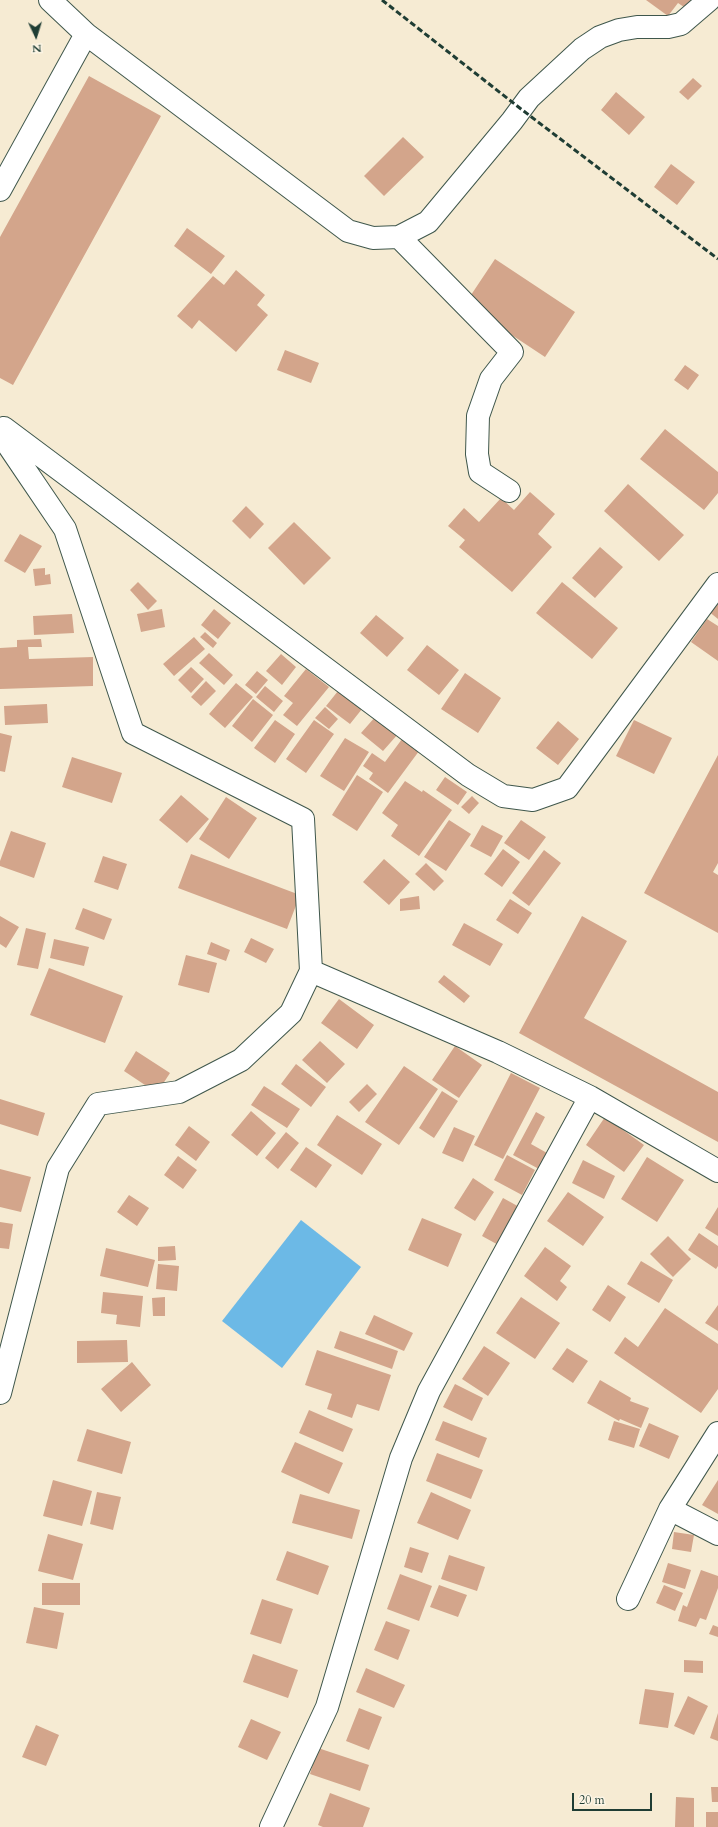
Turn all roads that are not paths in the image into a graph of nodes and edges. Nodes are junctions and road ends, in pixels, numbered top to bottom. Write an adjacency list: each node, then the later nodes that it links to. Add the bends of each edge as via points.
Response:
1 (50, 0): 3 (street)
2 (709, 0): 5 (street, via 681,24 619,30 600,37 582,49 529,98 428,222)
3 (86, 34): 4 (street); 5 (street, via 348,231 373,238)
4 (0, 190)
5 (399, 237): 8 (street, via 512,352 491,379 478,416 477,454 480,472)
6 (0, 425): 9 (street, via 468,775 503,796 533,800 568,788)
7 (0, 433): 10 (street, via 65,529 133,733 303,819)
8 (509, 491)
9 (718, 584)
10 (311, 971): 11 (street, via 498,1052); 13 (street, via 291,1013 241,1060 179,1092 98,1104 58,1168)
11 (590, 1097): 12 (street); 18 (street, via 429,1391 401,1458 327,1708)
12 (718, 1171)
13 (0, 1393)
14 (718, 1434): 15 (street)
15 (670, 1509): 16 (street); 17 (street)
16 (718, 1534)
17 (628, 1599)
18 (271, 1827)

